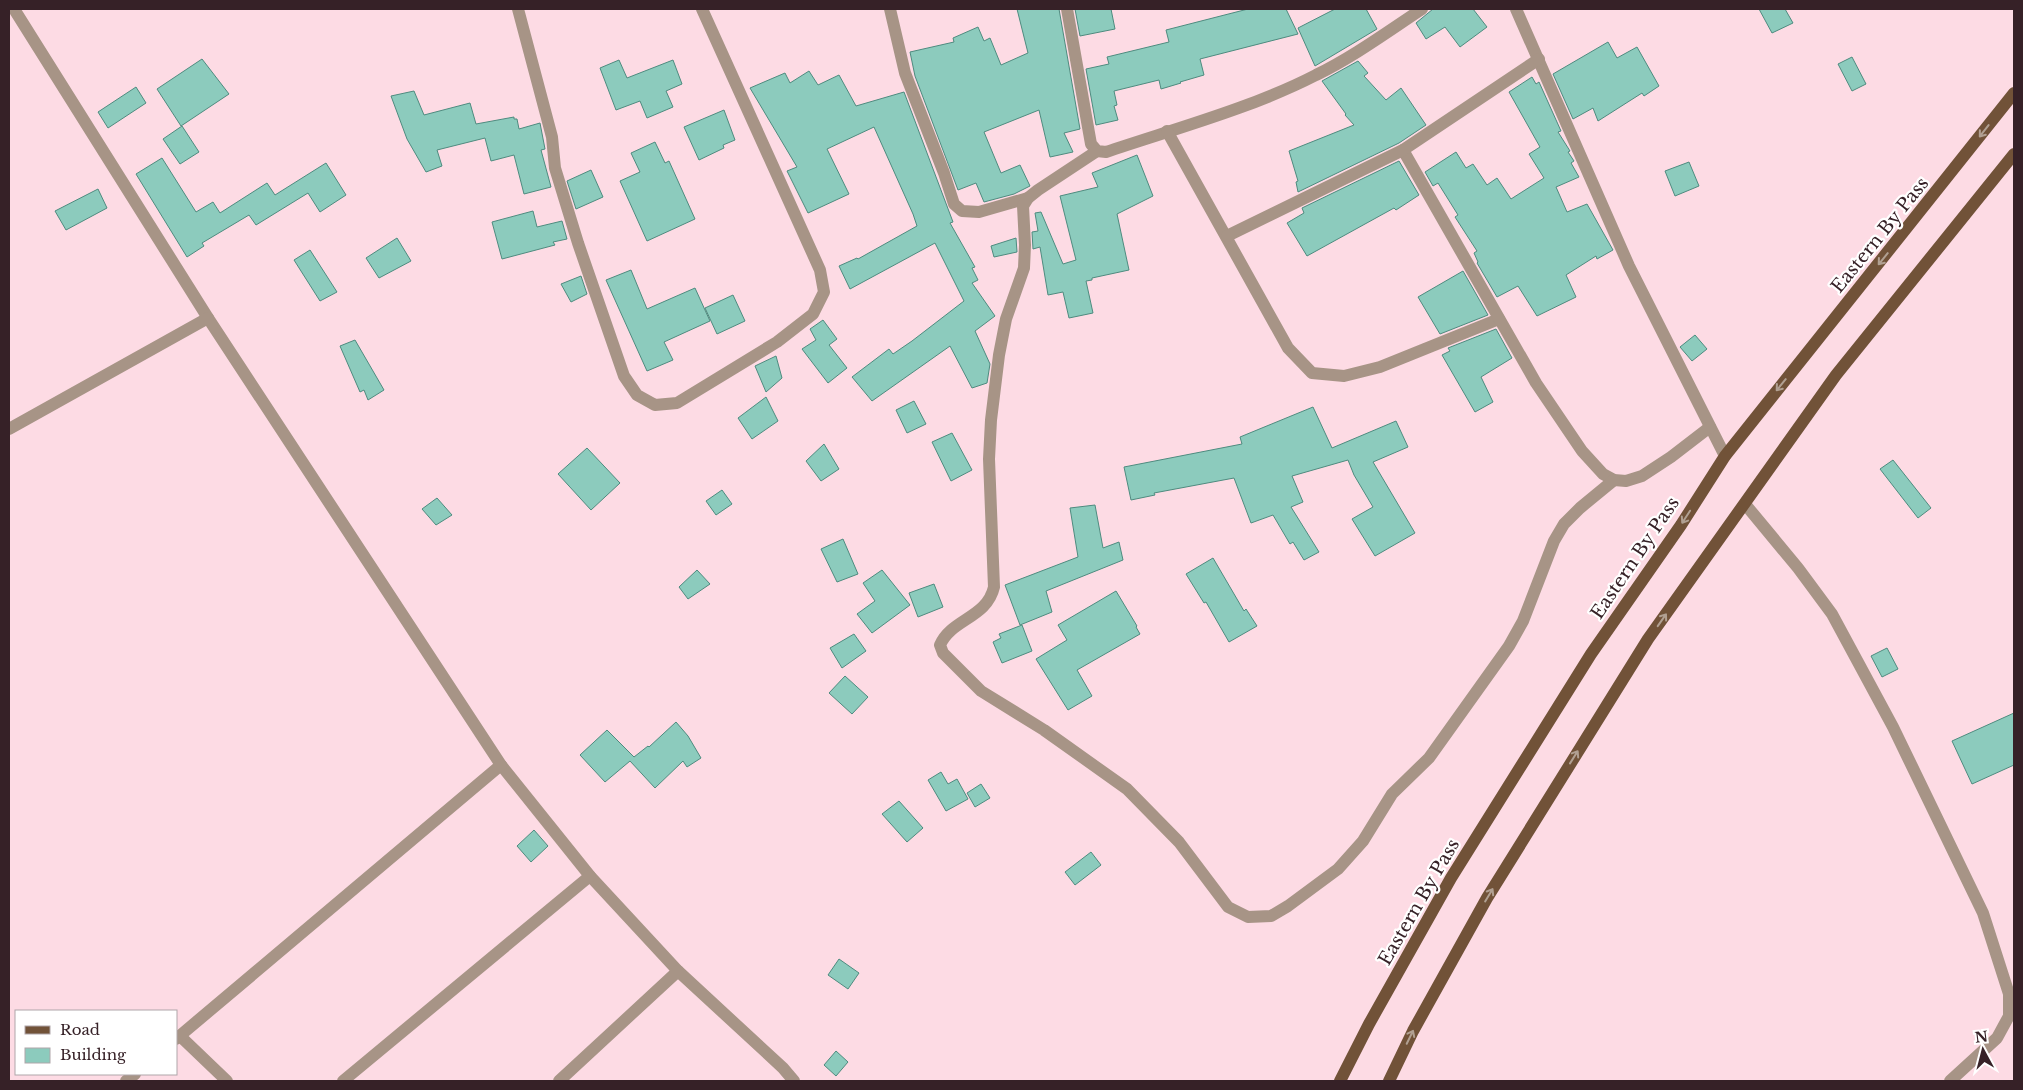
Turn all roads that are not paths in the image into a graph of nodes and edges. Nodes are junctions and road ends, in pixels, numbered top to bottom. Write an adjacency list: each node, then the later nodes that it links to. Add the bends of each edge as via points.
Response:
1 (14, 9): 16 (street)
2 (518, 9): 3 (street, via 552,137 556,168 624,376 637,395 656,405 677,402 778,342 813,314 824,292 820,270)
3 (702, 9)
4 (890, 9): 14 (street, via 905,73 954,204 962,211 979,212)
5 (1067, 9): 12 (street, via 1091,144)
6 (1422, 9): 10 (street, via 1362,50 1315,76 1266,97)
7 (1516, 9): 8 (street)
8 (1539, 59): 11 (street); 18 (street, via 1629,266)
9 (2014, 93): 20 (main road, Eastern By Pass, one-way to 20)
10 (1167, 131): 12 (street, via 1106,152); 15 (street)
11 (1403, 150): 15 (street); 17 (street)
12 (1096, 151): 14 (street)
13 (2014, 154): 22 (main road, via 1836,374)
14 (1028, 198): 21 (street, via 1023,206 1024,268 1006,319 991,420 992,598 944,636 940,644 943,653 981,691 1128,789 1179,842 1228,907 1248,917 1271,916 1288,906 1338,869 1363,841 1392,794 1429,758 1509,646 1564,524)
15 (1227, 236): 17 (street, via 1288,348 1312,373 1344,376 1380,368)
16 (208, 318): 19 (street); 23 (street)
17 (1499, 319): 21 (street, via 1536,383 1582,451 1603,474)
18 (1710, 427): 20 (street); 21 (street, via 1642,476 1626,481)
19 (9, 429)
20 (1725, 456): 31 (main road, Eastern By Pass, one-way to 31, via 1591,654 1451,878)
21 (1614, 480)
22 (1745, 504): 32 (main road, one-way to 22, via 1487,898 1563,774 1648,639); 33 (street, via 1832,614 1893,727 1983,914 2008,994 2009,1016 1997,1038)
23 (501, 766): 24 (street); 26 (street)
24 (590, 876): 25 (street); 28 (street)
25 (678, 971): 29 (street); 30 (street)
26 (178, 1037): 27 (street)
27 (227, 1081)
28 (343, 1081)
29 (559, 1081)
30 (794, 1081)
31 (1340, 1081)
32 (1389, 1081)
33 (1950, 1081)

